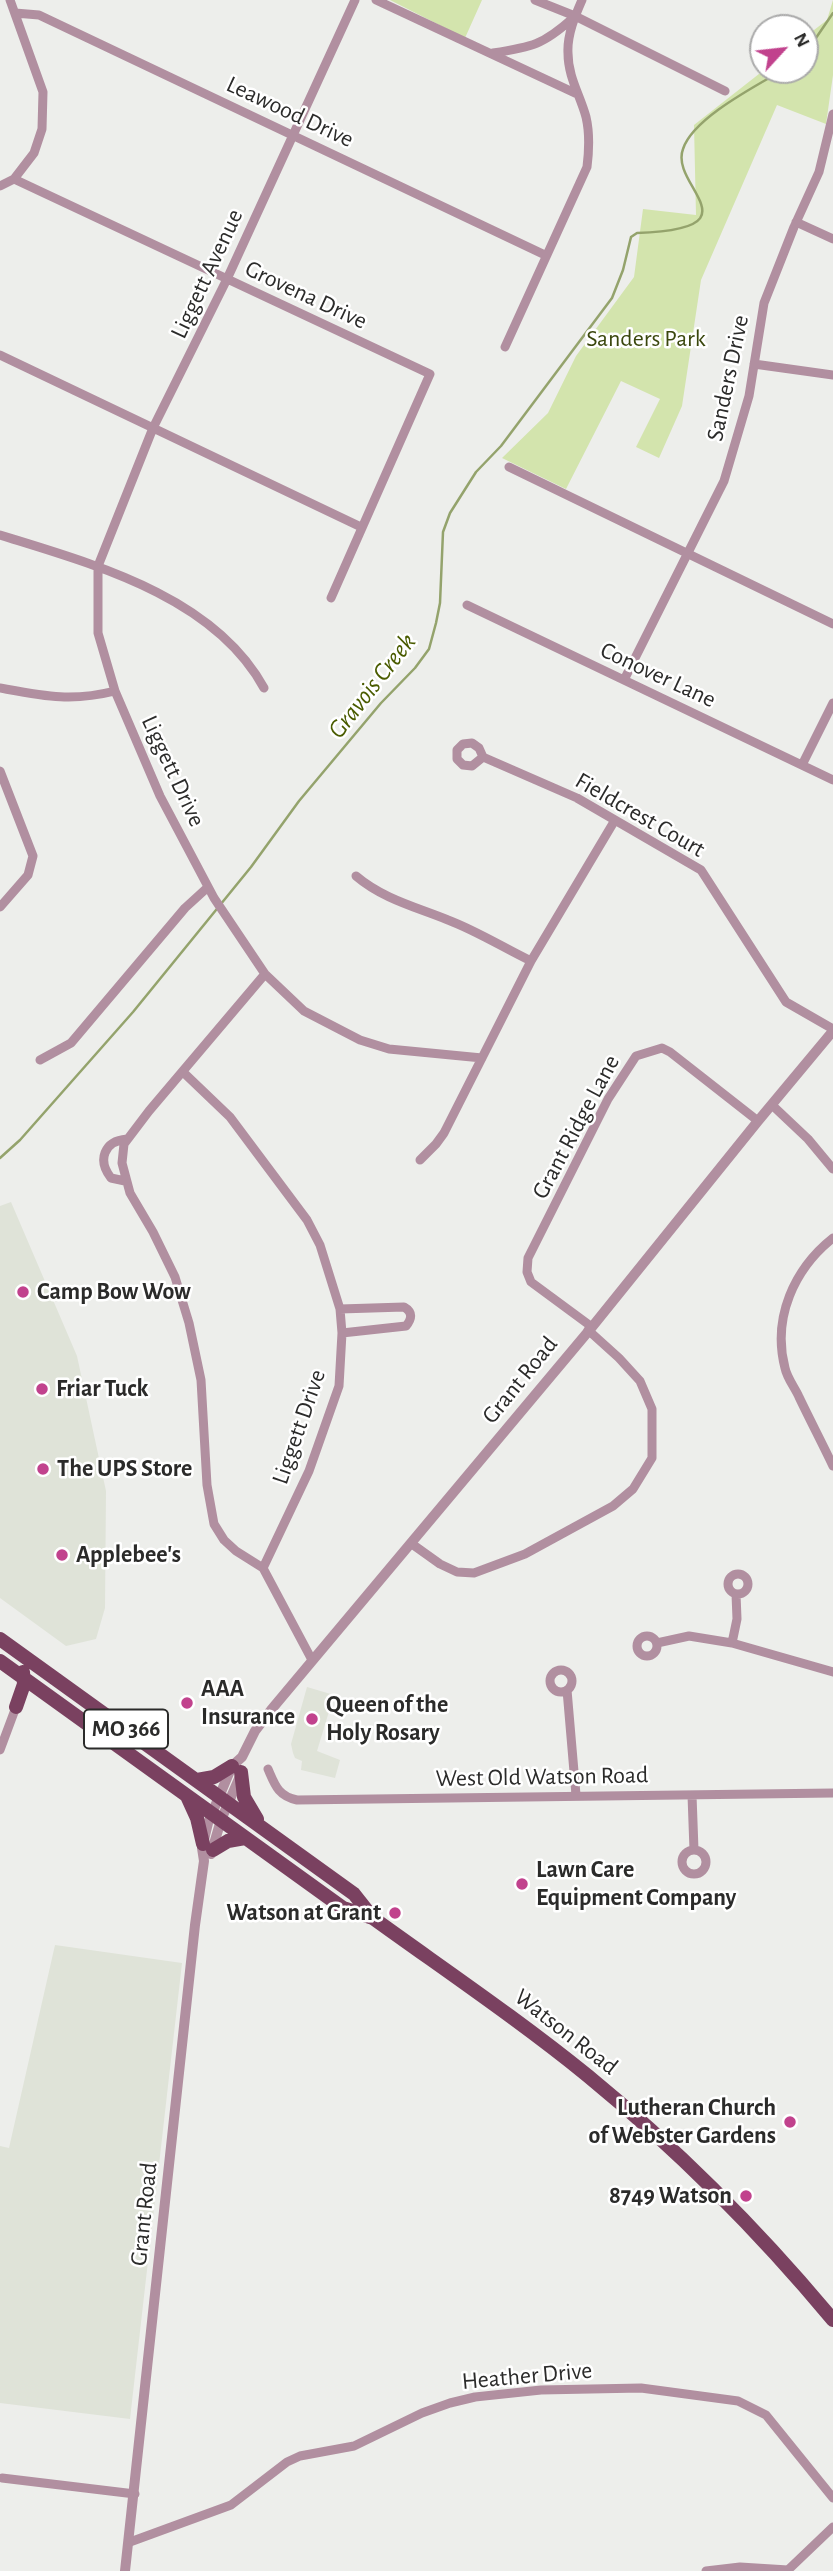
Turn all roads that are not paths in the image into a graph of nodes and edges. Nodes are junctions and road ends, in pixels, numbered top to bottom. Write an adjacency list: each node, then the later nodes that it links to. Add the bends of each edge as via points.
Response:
1 (10, 0): 6 (street)
2 (355, 0): 12 (street, Liggett Avenue)
3 (376, 0): 8 (street)
4 (535, 0): 7 (street)
5 (582, 0): 7 (street)
6 (15, 13): 12 (street, Leawood Drive, via 39,15); 13 (street, via 43,92 42,129 34,153)
7 (575, 16): 8 (street, via 550,38 527,48); 9 (street); 10 (street, via 568,57)
8 (490, 53): 10 (street)
9 (726, 91)
10 (577, 94): 17 (street, via 586,118 587,167)
11 (833, 114): 15 (street, Sanders Drive, via 819,172)
12 (293, 134): 17 (street, Leawood Drive); 18 (street, Liggett Avenue)
13 (14, 179): 14 (street); 18 (street, Grovena Drive)
14 (0, 186)
15 (796, 222): 16 (street); 21 (street, Sanders Drive, via 764,303)
16 (833, 239)
17 (545, 254): 19 (street)
18 (227, 279): 23 (street, Liggett Avenue); 25 (street, Grovena Drive, via 430,374)
19 (505, 347)
20 (0, 355): 23 (street)
21 (754, 364): 22 (street); 27 (street, Sanders Drive, via 724,481)
22 (833, 375)
23 (153, 428): 25 (street); 28 (street, Liggett Avenue)
24 (509, 467): 27 (street)
25 (361, 527): 29 (street)
26 (0, 535): 28 (street)
27 (688, 553): 31 (street); 32 (street, Sanders Drive)
28 (98, 566): 34 (street, via 216,628); 35 (street, Liggett Drive, via 98,633)
29 (331, 598)
30 (467, 605): 32 (street, Conover Lane)
31 (833, 624)
32 (624, 680): 38 (street, Conover Lane)
33 (0, 688): 35 (street, via 60,699)
34 (264, 688)
35 (115, 691): 43 (street, Liggett Drive, via 160,796)
36 (833, 702): 38 (street)
37 (483, 757): 41 (street, Fieldcrest Court)
38 (802, 765): 40 (street, Conover Lane)
39 (0, 771): 44 (street, via 33,856 28,875)
40 (833, 780)
41 (615, 820): 45 (street); 47 (street, Fieldcrest Court, via 701,870 786,1002)
42 (356, 876): 45 (street, via 386,896 451,921)
43 (208, 887): 46 (street, Liggett Drive); 49 (street, via 71,1043)
44 (0, 907)
45 (531, 961): 48 (street)
46 (265, 974): 48 (street, Liggett Drive, via 304,1011 360,1040 389,1049); 50 (street)
47 (833, 1030): 51 (street, Grant Road)
48 (482, 1058): 54 (street, via 444,1133)
49 (40, 1060)
50 (183, 1072): 53 (street); 58 (street, Liggett Drive, via 230,1117 307,1220)
51 (772, 1105): 52 (street, Grant Road); 55 (street)
52 (758, 1121): 59 (street, Grant Road); 59 (street, Grant Ridge Lane, via 670,1052 662,1048 636,1056 608,1099 528,1258 531,1282)
53 (127, 1139): 56 (street, via 122,1163); 56 (street, via 116,1140 106,1149 104,1161 111,1178)
54 (420, 1160)
55 (833, 1169)
56 (125, 1181): 63 (street, via 175,1277 189,1323 201,1380 214,1524 236,1551)
57 (833, 1238): 61 (street, via 801,1270 784,1316 782,1342 785,1369)
58 (340, 1309): 60 (street, Liggett Drive); 60 (street, via 404,1307 411,1315 406,1326)
59 (590, 1329): 62 (street, Grant Road); 62 (street, via 640,1381 652,1409 652,1458 633,1489 613,1506 525,1554 474,1573 457,1572)
60 (342, 1333): 63 (street, Liggett Drive, via 339,1386 309,1471)
61 (833, 1466)
62 (412, 1544): 68 (street, Grant Road)
63 (263, 1568): 68 (street)
64 (736, 1594): 67 (street)
65 (0, 1639): 69 (main road, Watson Road / MO 366)
66 (657, 1643): 67 (street, via 689,1636)
67 (732, 1643): 70 (street)
68 (312, 1660): 75 (street, Grant Road, via 255,1731)
69 (17, 1665): 72 (main road, Watson Road / MO 366); 73 (main road); 77 (main road, Watson Road / MO 366)
70 (833, 1672)
71 (567, 1690): 79 (street)
72 (42, 1691): 73 (main road); 78 (main road, Watson Road / MO 366)
73 (16, 1707): 74 (street)
74 (0, 1750)
75 (239, 1765): 77 (main road); 82 (street, Grant Road); 84 (main road, via 244,1797)
76 (268, 1769): 79 (street, West Old Watson Road, via 277,1790 297,1800)
77 (197, 1780): 82 (main road, Watson Road / MO 366)
78 (187, 1795): 83 (main road, Watson Road / MO 366); 87 (main road)
79 (576, 1795): 80 (street, West Old Watson Road)
80 (692, 1795): 81 (street, West Old Watson Road); 86 (street)
81 (833, 1795)
82 (224, 1799): 83 (street, Grant Road); 84 (main road, Watson Road / MO 366)
83 (216, 1816): 85 (main road, Watson Road / MO 366); 87 (street, Grant Road)
84 (261, 1826): 88 (main road, Watson Road / MO 366, via 354,1894)
85 (245, 1838): 87 (main road); 88 (main road, Watson Road / MO 366, via 343,1908)
86 (694, 1850)
87 (207, 1852): 91 (street, Grant Road, via 195,1925)
88 (373, 1918): 89 (main road, Watson Road / MO 366, via 624,2106 734,2209)
89 (833, 2320)
90 (2, 2478): 91 (street)
91 (135, 2494): 94 (street, Grant Road)
92 (833, 2498): 94 (street, Heather Drive, via 766,2415 738,2401 641,2388 541,2390 450,2403 354,2446 300,2456 231,2505)
93 (833, 2527): 97 (street)
94 (130, 2542): 95 (street, Grant Road)
95 (125, 2571)
96 (706, 2571): 97 (street, via 740,2567)
97 (788, 2571)

